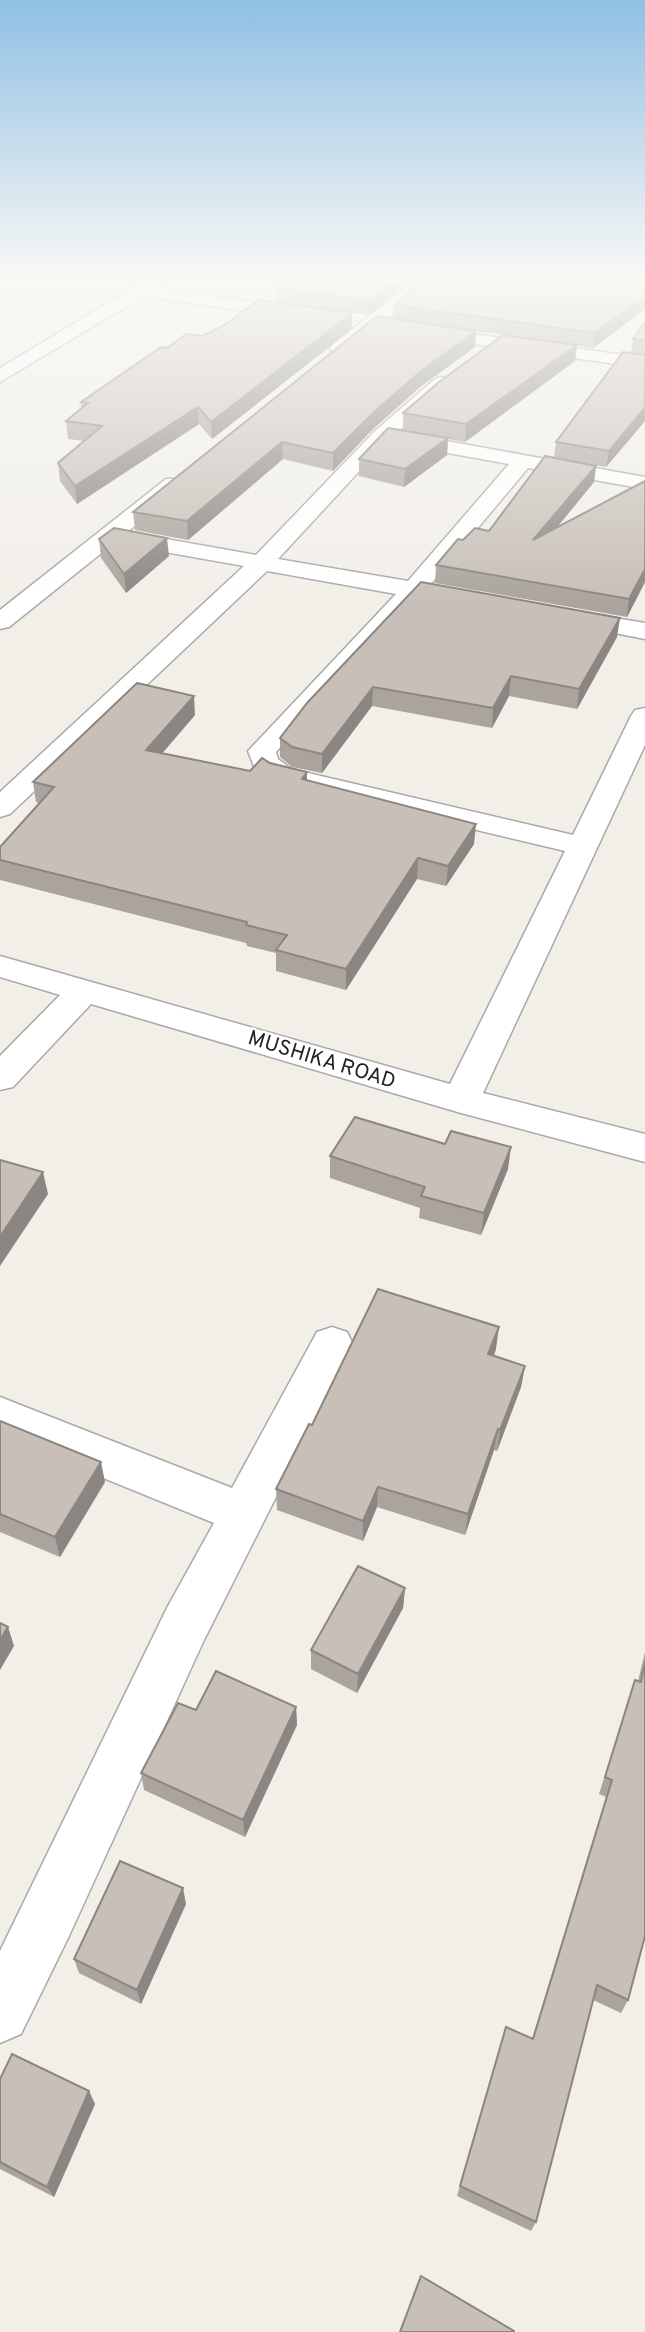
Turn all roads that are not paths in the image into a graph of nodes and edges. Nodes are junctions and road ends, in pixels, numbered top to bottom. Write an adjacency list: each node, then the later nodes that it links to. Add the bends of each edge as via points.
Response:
1 (439, 387): 2 (street)
2 (382, 435): 3 (street); 7 (street)
3 (522, 462): 5 (street); 8 (street)
4 (186, 474): 6 (street)
5 (645, 484)
6 (111, 536): 7 (street); 11 (street)
7 (261, 563): 8 (street); 14 (street)
8 (413, 590): 9 (street); 15 (street, via 262,751 265,763 281,775)
9 (454, 597)
10 (550, 614): 12 (street)
11 (0, 622)
12 (645, 631)
13 (645, 716): 15 (street)
14 (0, 808)
15 (583, 846): 19 (street)
16 (0, 966): 17 (street, MUSHIKA ROAD)
17 (85, 989): 18 (street); 19 (street, MUSHIKA ROAD)
18 (0, 1078)
19 (461, 1100): 20 (street, MUSHIKA ROAD)
20 (645, 1148)
21 (332, 1344): 23 (street)
22 (0, 1416): 23 (street)
23 (242, 1513): 24 (street)
24 (0, 2013)

